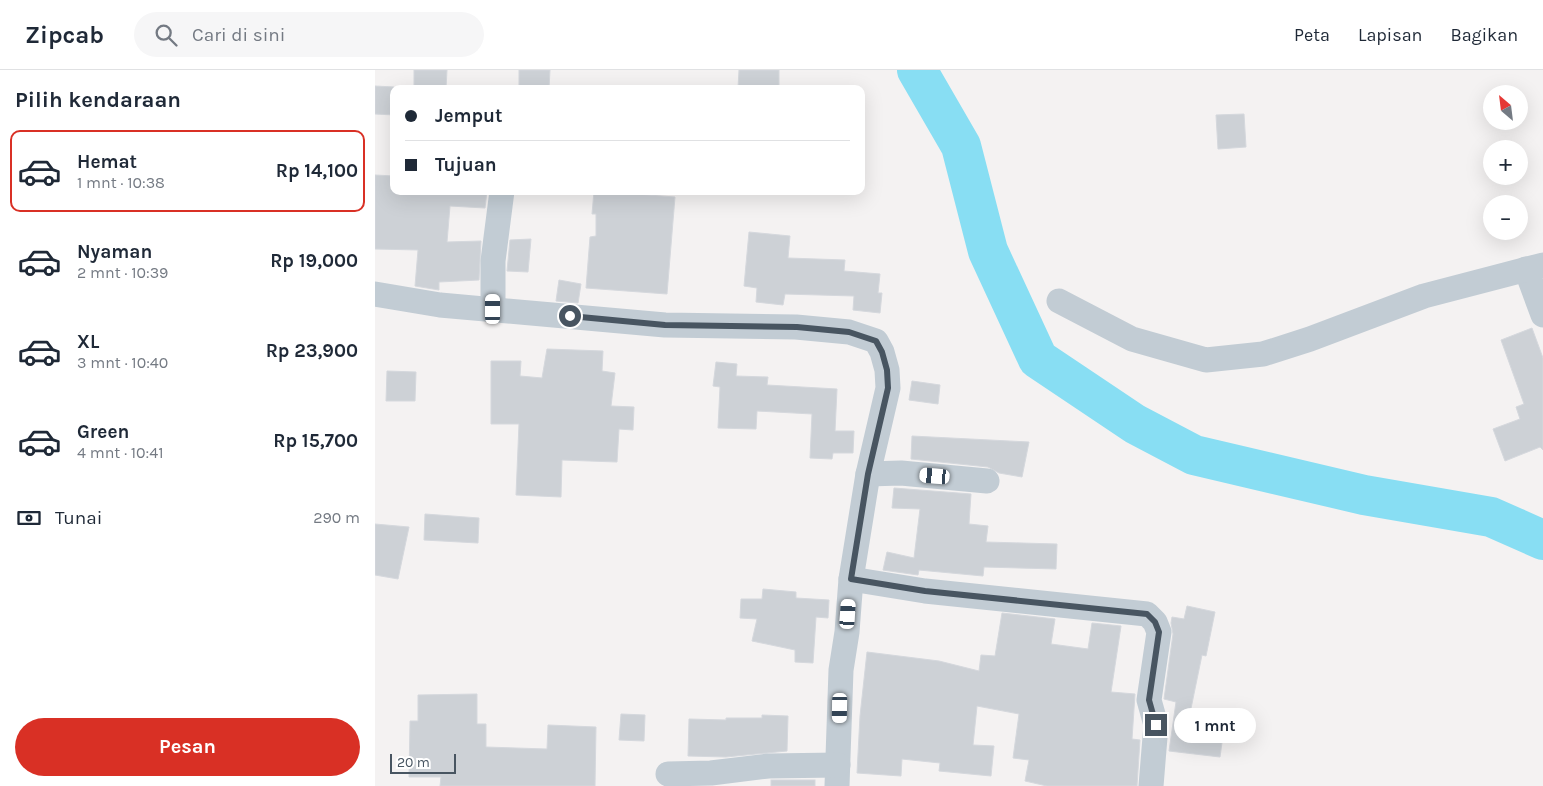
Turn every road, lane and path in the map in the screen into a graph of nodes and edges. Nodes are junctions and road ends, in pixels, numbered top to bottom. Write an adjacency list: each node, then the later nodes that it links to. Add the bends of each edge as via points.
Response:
1 (501, 195): 5 (street, via 493,261)
2 (1535, 267): 4 (street, via 1424,296 1263,354 1206,360 1132,338); 6 (street)
3 (375, 294): 5 (street, via 440,305)
4 (1059, 301)
5 (493, 309): 7 (street, via 665,325 797,327 849,332 876,341 887,370 888,388)
6 (1543, 315)
7 (868, 474): 8 (street, via 901,473); 9 (street)
8 (987, 481)
9 (851, 579): 11 (street, via 841,670); 12 (street, via 925,591 1147,614 1159,632 1149,700 1156,725)
10 (668, 774): 11 (street, via 768,766)
11 (838, 776)
12 (1151, 786)

